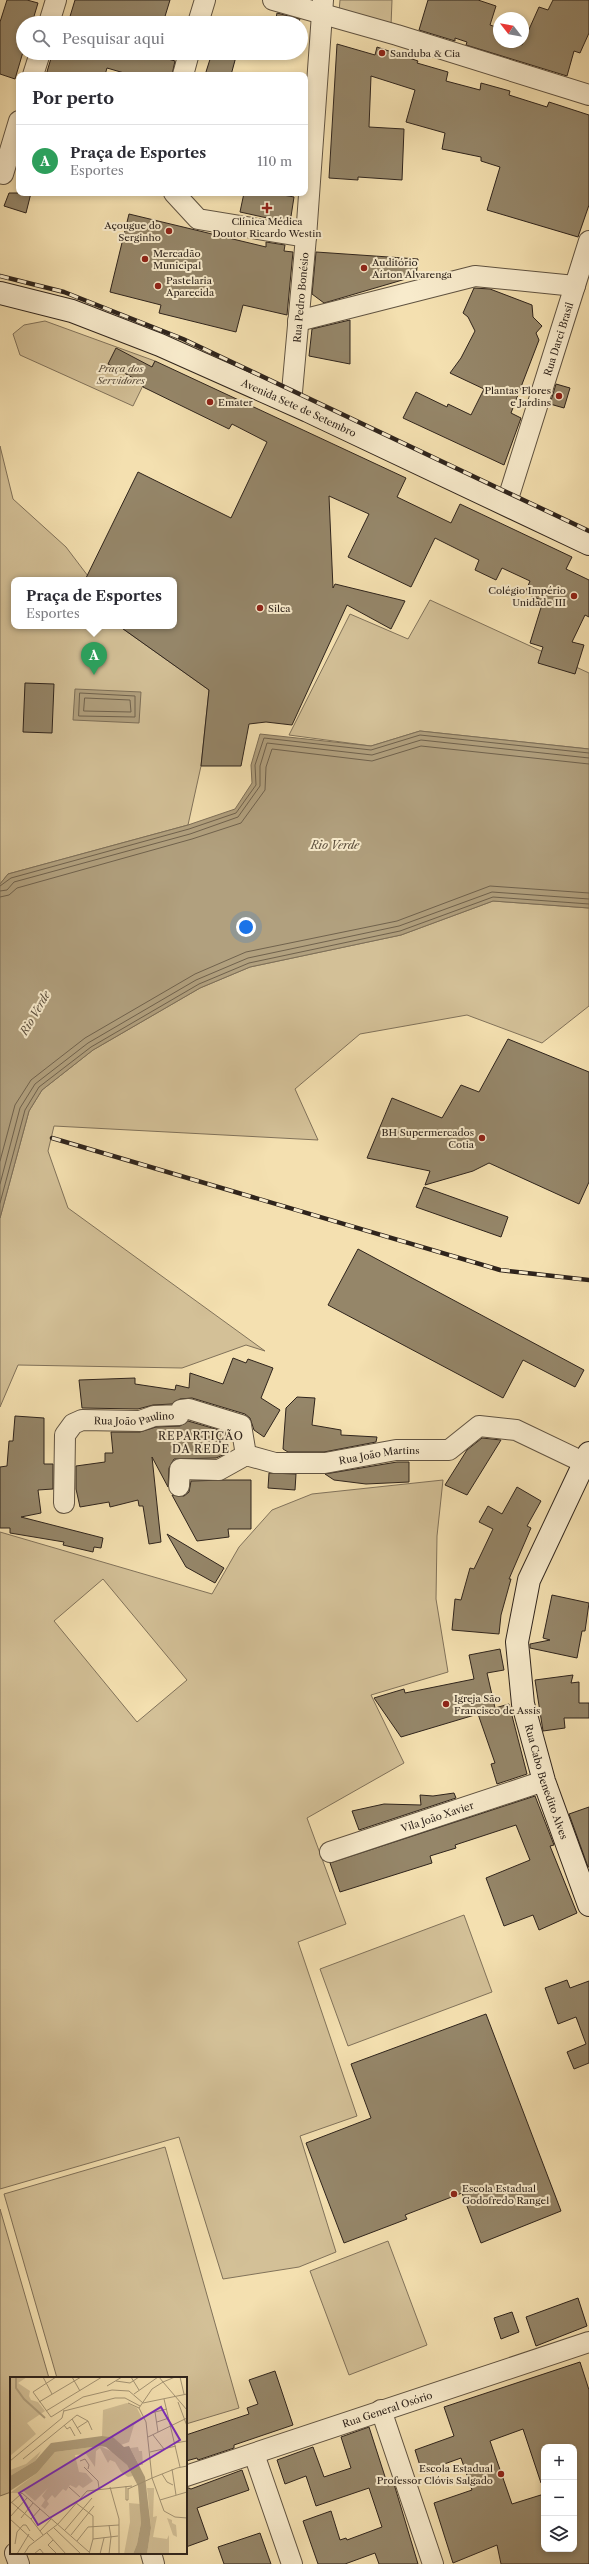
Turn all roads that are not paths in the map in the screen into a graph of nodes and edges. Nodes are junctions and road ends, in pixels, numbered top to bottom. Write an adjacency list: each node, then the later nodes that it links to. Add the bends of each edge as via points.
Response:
1 (56, 0): 5 (street)
2 (205, 0): 6 (street)
3 (273, 0): 4 (street)
4 (322, 7): 11 (street, via 397,35); 15 (street, Rua Pedro Bonésio)
5 (51, 16)
6 (200, 16)
7 (38, 60): 9 (street)
8 (188, 60): 10 (street)
9 (34, 72)
10 (184, 72)
11 (589, 95)
12 (16, 132): 13 (street)
13 (3, 174)
14 (177, 196): 15 (street, via 198,219)
15 (306, 237): 19 (street, Rua Pedro Bonésio)
16 (589, 241): 18 (street, Rua Darci Brasil)
17 (0, 292): 20 (main road, Avenida Sete de Setembro, via 72,311 160,345)
18 (573, 292): 19 (street, via 475,276); 21 (street, Rua Darci Brasil)
19 (298, 321): 20 (street, Rua Pedro Bonésio)
20 (291, 403): 21 (main road, Avenida Sete de Setembro)
21 (506, 505): 22 (main road, Avenida Sete de Setembro)
22 (589, 544)
23 (246, 1455): 24 (street, Rua João Martins, via 276,1463 325,1463 396,1450 449,1450 480,1426 516,1430); 25 (street, via 219,1470 180,1470); 26 (street, Rua João Paulino, via 241,1425 189,1410 181,1410 179,1415 154,1416 140,1421 82,1420 73,1424 65,1435)
24 (587, 1458): 27 (main road, Rua Cabo Benedito Alves, via 529,1580 517,1642 523,1704)
25 (179, 1486)
26 (64, 1503)
27 (544, 1781): 28 (street, Vila João Xavier); 29 (main road, Rua Cabo Benedito Alves)
28 (330, 1852)
29 (587, 1893)
30 (589, 2342): 31 (street, Rua General Osório)
31 (381, 2410): 32 (street, Rua General Osório); 39 (street)
32 (254, 2454): 33 (street, Rua General Osório); 38 (street)
33 (187, 2476)
34 (15, 2554): 36 (street)
35 (151, 2554): 37 (street)
36 (19, 2564)
37 (154, 2564)
38 (292, 2564)
39 (433, 2564)

